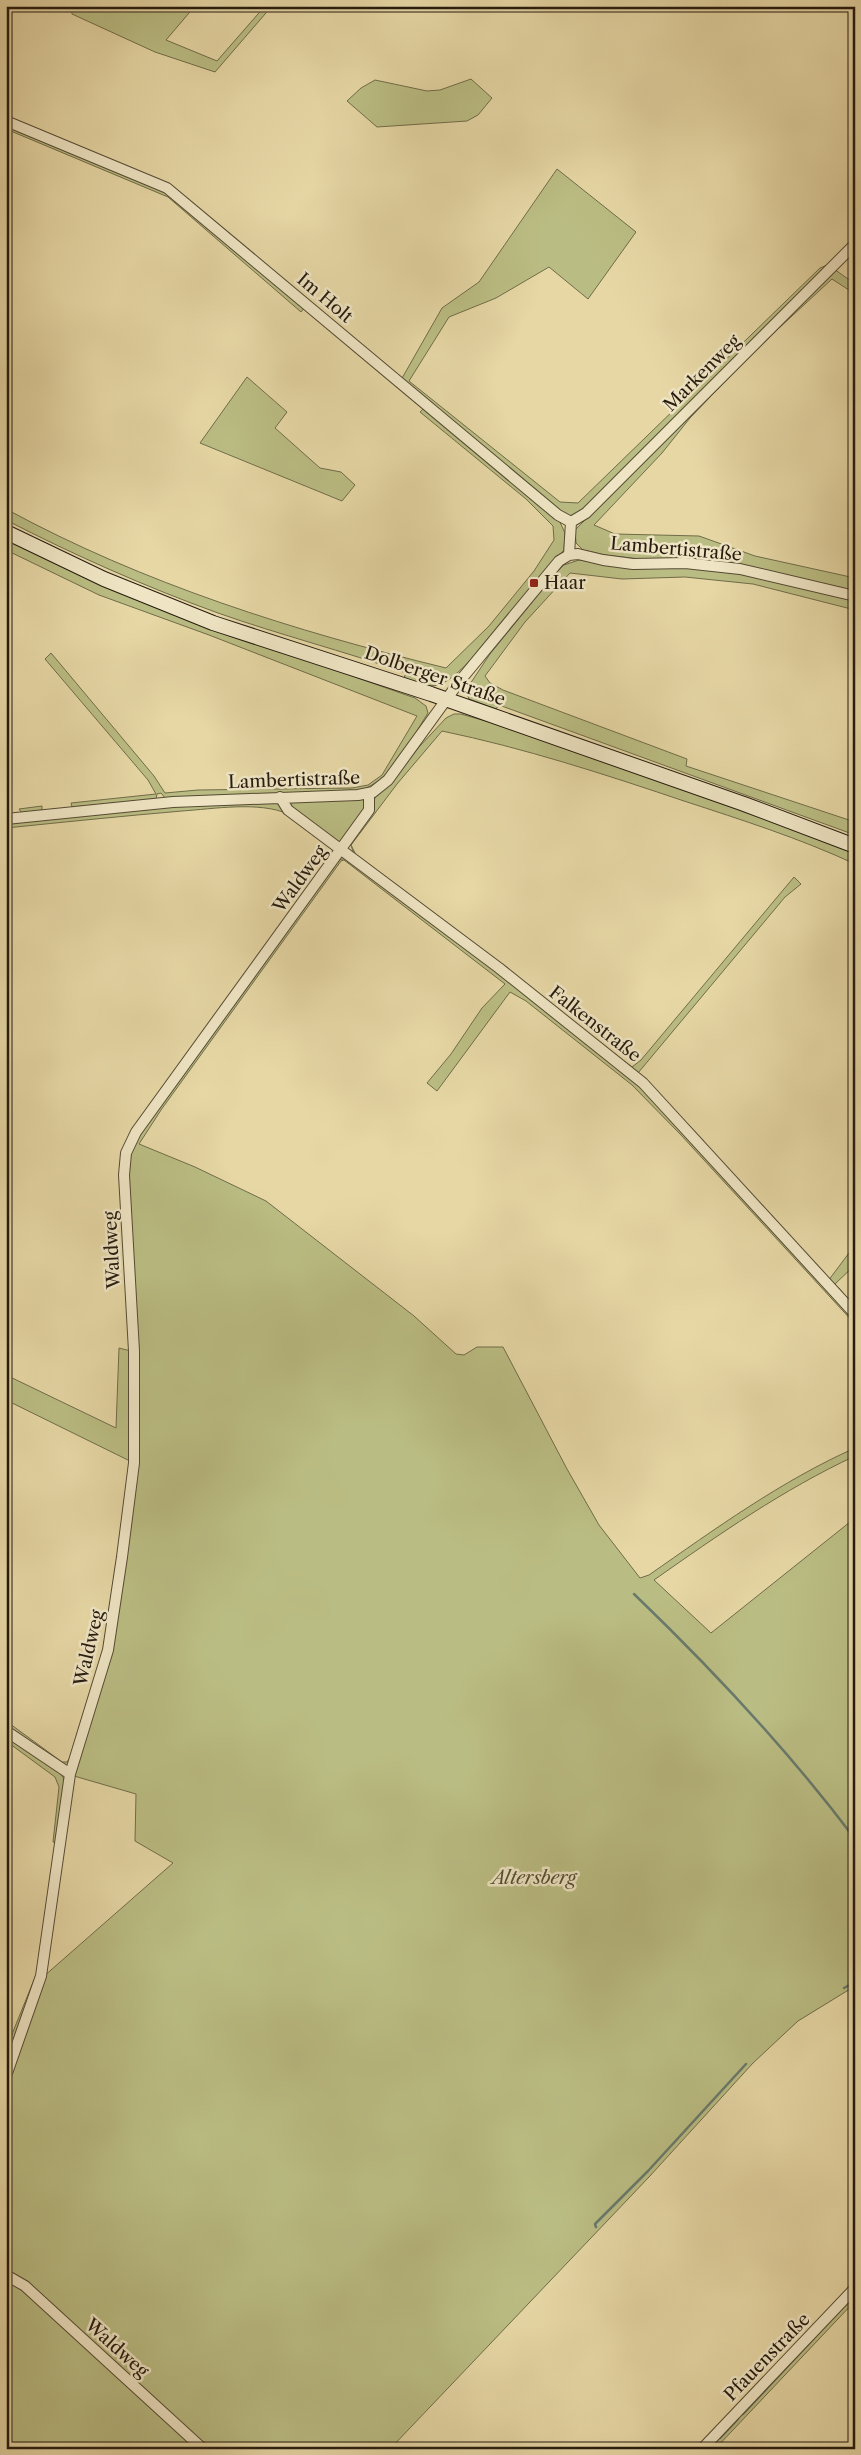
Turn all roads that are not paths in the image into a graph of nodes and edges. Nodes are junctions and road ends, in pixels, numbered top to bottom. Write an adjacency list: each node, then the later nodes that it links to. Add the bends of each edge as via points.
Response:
1 (6, 121): 3 (street, Im Holt, via 167,188 558,515)
2 (855, 244): 3 (street, Markenweg, via 586,513)
3 (571, 522): 5 (street)
4 (6, 532): 7 (main road, Dolberger Straße, via 104,579 213,622)
5 (569, 555): 6 (street, Lambertistraße, via 634,564 685,563 740,569); 7 (street, Lambertistraße, via 559,561)
6 (855, 596)
7 (446, 700): 8 (street, Lambertistraße, via 388,780); 11 (main road, Dolberger Straße)
8 (369, 794): 9 (street, Lambertistraße); 12 (street, Waldweg, via 369,810)
9 (280, 797): 10 (street, Lambertistraße, via 173,802); 12 (street, Falkenstraße, via 288,810)
10 (6, 819)
11 (855, 846)
12 (341, 850): 13 (street, Falkenstraße, via 499,968 643,1083); 15 (street, Waldweg, via 136,1132 126,1153 124,1175 134,1351 134,1462 108,1650)
13 (855, 1314)
14 (6, 1731): 15 (street)
15 (70, 1774): 16 (street, Waldweg, via 41,1976)
16 (6, 2076)
17 (6, 2274): 19 (street, Waldweg, via 25,2286)
18 (855, 2288): 20 (street, Pfauenstraße)
19 (203, 2449)
20 (702, 2449)

